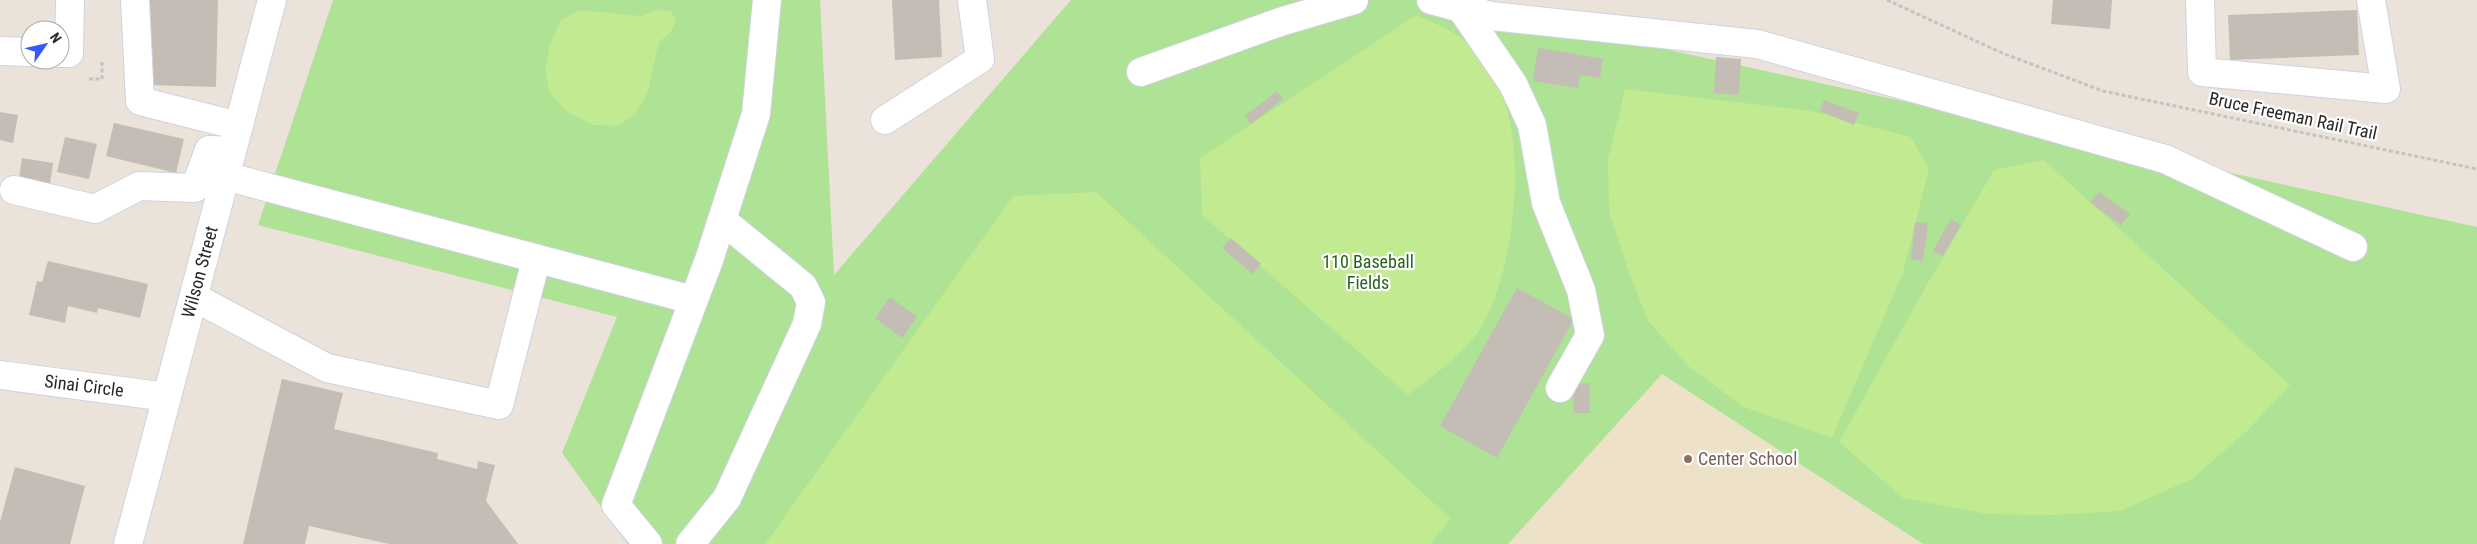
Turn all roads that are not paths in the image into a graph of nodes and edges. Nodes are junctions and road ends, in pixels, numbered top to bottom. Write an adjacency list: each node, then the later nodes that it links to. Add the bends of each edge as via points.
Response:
1 (70, 0): 11 (street)
2 (135, 0): 16 (street, via 140,101)
3 (272, 0): 16 (street, Wilson Street)
4 (767, 0): 19 (street, via 756,114)
5 (972, 0): 15 (street, via 980,59)
6 (1354, 0): 14 (street, via 1280,22)
7 (1431, 0): 10 (street)
8 (2200, 0): 9 (street, via 2202,72 2386,89)
9 (2371, 0)
10 (1461, 8): 20 (street, via 1491,16 1757,44 2165,159); 25 (street, via 1513,84 1532,125 1546,203 1581,290 1590,335)
11 (70, 20)
12 (0, 51): 13 (street)
13 (20, 52)
14 (1141, 72)
15 (885, 120)
16 (239, 126): 17 (street, Wilson Street)
17 (229, 164): 18 (street, via 209,150 194,188 139,186 95,209); 21 (street); 22 (street, Wilson Street)
18 (14, 190)
19 (722, 220): 23 (street); 29 (street, via 803,286 811,302 807,324 727,498)
20 (2353, 247)
21 (536, 260): 22 (street, via 499,404 327,368); 23 (street)
22 (194, 297): 26 (street, Wilson Street)
23 (693, 300): 28 (street, via 616,505)
24 (0, 375): 26 (street, Sinai Circle)
25 (1560, 388)
26 (167, 397): 27 (street, Wilson Street)
27 (128, 544)
28 (648, 544)
29 (690, 544)

